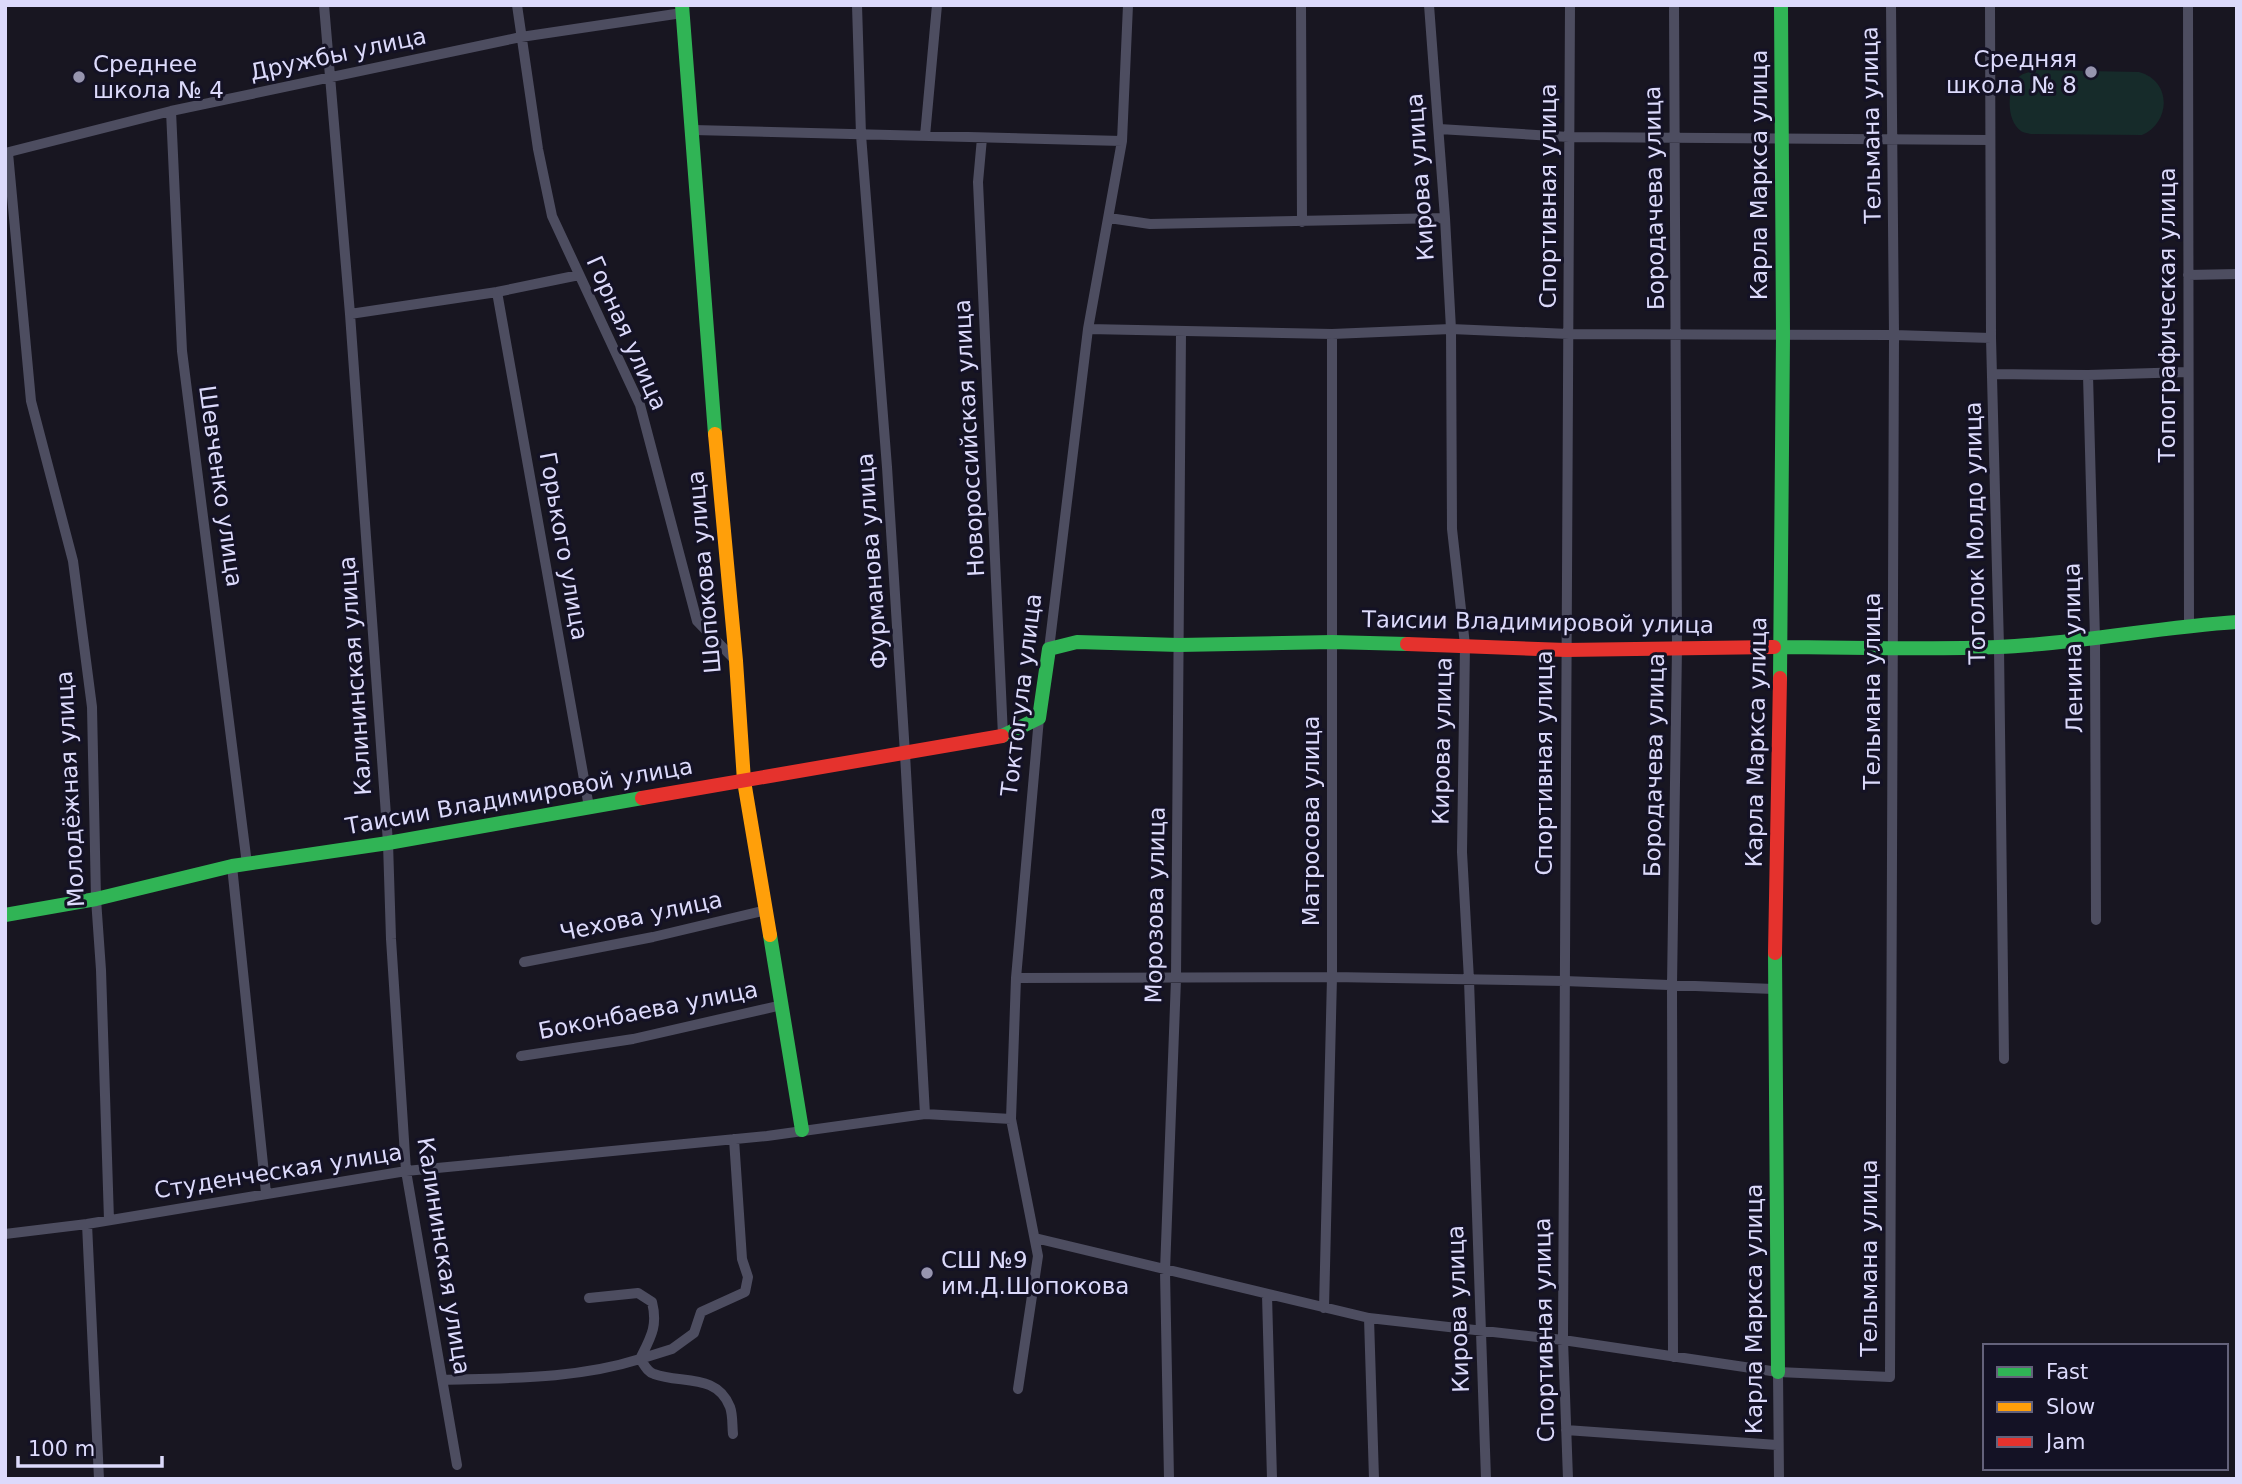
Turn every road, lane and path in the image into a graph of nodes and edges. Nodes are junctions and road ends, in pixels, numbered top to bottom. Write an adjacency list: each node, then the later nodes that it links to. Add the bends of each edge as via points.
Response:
1 (324, 5): 16 (street, Калининская улица)
2 (517, 5): 15 (street, Горная улица)
3 (857, 5): 20 (street, Фурманова улица)
4 (937, 5): 21 (street)
5 (1128, 5): 28 (street, Токтогула улица)
6 (1301, 5): 32 (street)
7 (1429, 5): 18 (street, Кирова улица)
8 (1570, 5): 22 (street, Спортивная улица)
9 (1674, 5): 23 (street, Бородачева улица)
10 (1781, 5): 25 (street, Карла Маркса улица)
11 (1891, 5): 26 (street, Тельмана улица)
12 (1990, 5): 27 (street, Тоголок Молдо улица)
13 (2188, 5): 35 (street, Топографическая улица)
14 (682, 9): 15 (street, Дружбы улица); 19 (street, Шопокова улица)
15 (521, 37): 16 (street, Дружбы улица); 34 (street, Горная улица, via 552,216)
16 (328, 78): 17 (street, Дружбы улица); 37 (street, Калининская улица)
17 (171, 111): 29 (street, Дружбы улица); 69 (street, Шевченко улица, via 182,351)
18 (1438, 129): 22 (street); 31 (street, Кирова улица)
19 (693, 130): 20 (street); 62 (street, Шопокова улица, via 709,381)
20 (861, 135): 21 (street); 65 (street, Фурманова улица)
21 (925, 136): 24 (street)
22 (1569, 137): 23 (street); 43 (street, Спортивная улица)
23 (1673, 137): 25 (street); 41 (street, Бородачева улица)
24 (982, 138): 28 (street); 64 (street, Новороссийская улица, via 978,182)
25 (1780, 138): 26 (street); 44 (street, Карла Маркса улица)
26 (1891, 138): 27 (street); 45 (street, Тельмана улица)
27 (1990, 140): 46 (street, Тоголок Молдо улица)
28 (1122, 141): 30 (street, Токтогула улица)
29 (7, 153): 70 (street, Молодёжная улица, via 31,401 73,561 90,694)
30 (1109, 218): 32 (street, via 1150,224); 38 (street, Токтогула улица)
31 (1445, 218): 32 (street); 39 (street, Кирова улица)
32 (1302, 222)
33 (2237, 274): 35 (street)
34 (579, 275): 36 (street); 62 (street, Горная улица, via 640,405 697,621)
35 (2188, 275): 47 (street, Топографическая улица)
36 (497, 292): 37 (street); 67 (street, Горького улица)
37 (350, 314): 68 (street, Калининская улица)
38 (1088, 329): 40 (street); 59 (street, Токтогула улица)
39 (1451, 329): 42 (street); 43 (street); 55 (street, Кирова улица, via 1451,529)
40 (1181, 332): 42 (street); 54 (street, Морозова улица)
41 (1677, 333): 43 (street); 44 (street); 56 (street, Бородачева улица)
42 (1332, 334): 53 (street, Матросова улица)
43 (1569, 334): 61 (street, Спортивная улица)
44 (1783, 335): 45 (street); 58 (street, Карла Маркса улица)
45 (1894, 335): 46 (street); 60 (street, Тельмана улица)
46 (1991, 338): 48 (street, Тоголок Молдо улица)
47 (2188, 372): 49 (street); 51 (street, Топографическая улица)
48 (1993, 374): 49 (street); 57 (street, Тоголок Молдо улица)
49 (2088, 375): 52 (street, Ленина улица)
50 (2237, 622): 51 (street, Таисии Владимировой улица)
51 (2189, 625): 52 (street, Таисии Владимировой улица)
52 (2095, 639): 57 (street, Таисии Владимировой улица); 73 (street, Ленина улица)
53 (1332, 642): 54 (street, Таисии Владимировой улица); 55 (street, Таисии Владимировой улица); 75 (street, Матросова улица)
54 (1180, 645): 59 (street, Таисии Владимировой улица, via 1077,642); 77 (street, Морозова улица)
55 (1465, 645): 61 (street, Таисии Владимировой улица); 78 (street, Кирова улица, via 1462,852)
56 (1677, 647): 58 (street, Таисии Владимировой улица); 61 (street, Таисии Владимировой улица); 80 (street, Бородачева улица)
57 (1999, 647): 60 (street, Таисии Владимировой улица); 84 (street, Тоголок Молдо улица)
58 (1781, 648): 60 (street, Таисии Владимировой улица); 81 (street, Карла Маркса улица)
59 (1049, 649): 63 (street, Токтогула улица)
60 (1893, 649): 104 (street, Тельмана улица, via 1889,1377)
61 (1566, 650): 79 (street, Спортивная улица)
62 (736, 661): 66 (street, Шопокова улица)
63 (1039, 718): 64 (street, Таисии Владимировой улица); 76 (street, Токтогула улица)
64 (1003, 736): 65 (street, Таисии Владимировой улица)
65 (905, 754): 66 (street, Таисии Владимировой улица); 85 (street, Фурманова улица)
66 (744, 781): 67 (street, Таисии Владимировой улица); 71 (street, Шопокова улица)
67 (589, 807): 68 (street, Таисии Владимировой улица)
68 (388, 843): 69 (street, Таисии Владимировой улица); 89 (street, Калининская улица)
69 (240, 865): 70 (street, Таисии Владимировой улица); 90 (street, Шевченко улица)
70 (96, 900): 72 (street, Таисии Владимировой улица); 91 (street, Молодёжная улица)
71 (767, 910): 74 (street, Чехова улица); 82 (street, Шопокова улица)
72 (5, 915)
73 (2096, 920)
74 (524, 962)
75 (1332, 977): 77 (street); 78 (street); 98 (street, Матросова улица)
76 (1016, 978): 77 (street); 86 (street, Токтогула улица)
77 (1176, 979): 95 (street, Морозова улица)
78 (1469, 980): 79 (street); 100 (street, Кирова улица)
79 (1564, 981): 80 (street); 101 (street, Спортивная улица)
80 (1672, 985): 81 (street); 102 (street, Бородачева улица)
81 (1774, 989): 104 (street, Карла Маркса улица)
82 (782, 1005): 83 (street, Боконбаева улица, via 633,1040); 87 (street, Шопокова улица)
83 (521, 1056)
84 (2004, 1059)
85 (925, 1114): 86 (street); 87 (street)
86 (1011, 1119): 94 (street, Токтогула улица)
87 (802, 1130): 88 (street, Студенческая улица)
88 (734, 1139): 89 (street, Студенческая улица); 103 (street, via 742,1259 748,1277 745,1292 701,1312 694,1333 672,1349)
89 (405, 1171): 90 (street, Студенческая улица); 105 (street, Калининская улица)
90 (266, 1193): 91 (street, Студенческая улица)
91 (109, 1220): 92 (street, Студенческая улица)
92 (87, 1224): 93 (street, Студенческая улица); 111 (street)
93 (5, 1234)
94 (1035, 1238): 95 (street); 106 (street, Токтогула улица, via 1038,1256)
95 (1165, 1271): 96 (street); 112 (street, Морозова улица)
96 (1267, 1295): 98 (street); 113 (street)
97 (589, 1298): 103 (street, via 638,1293 652,1302 656,1318)
98 (1324, 1308): 99 (street)
99 (1369, 1318): 100 (street); 114 (street)
100 (1480, 1330): 101 (street); 115 (street, Кирова улица)
101 (1563, 1340): 102 (street); 107 (street, Спортивная улица)
102 (1673, 1357): 104 (street)
103 (640, 1359): 105 (street, via 611,1368 552,1375); 108 (street, via 654,1374 699,1380 721,1391 730,1408)
104 (1777, 1372): 109 (street, Карла Маркса улица)
105 (443, 1380): 110 (street, Калининская улица)
106 (1018, 1390)
107 (1566, 1430): 109 (street); 116 (street, Спортивная улица)
108 (733, 1434)
109 (1777, 1445): 117 (street, Карла Маркса улица)
110 (457, 1465)
111 (99, 1479)
112 (1169, 1479)
113 (1272, 1479)
114 (1374, 1479)
115 (1486, 1479)
116 (1568, 1479)
117 (1779, 1479)

